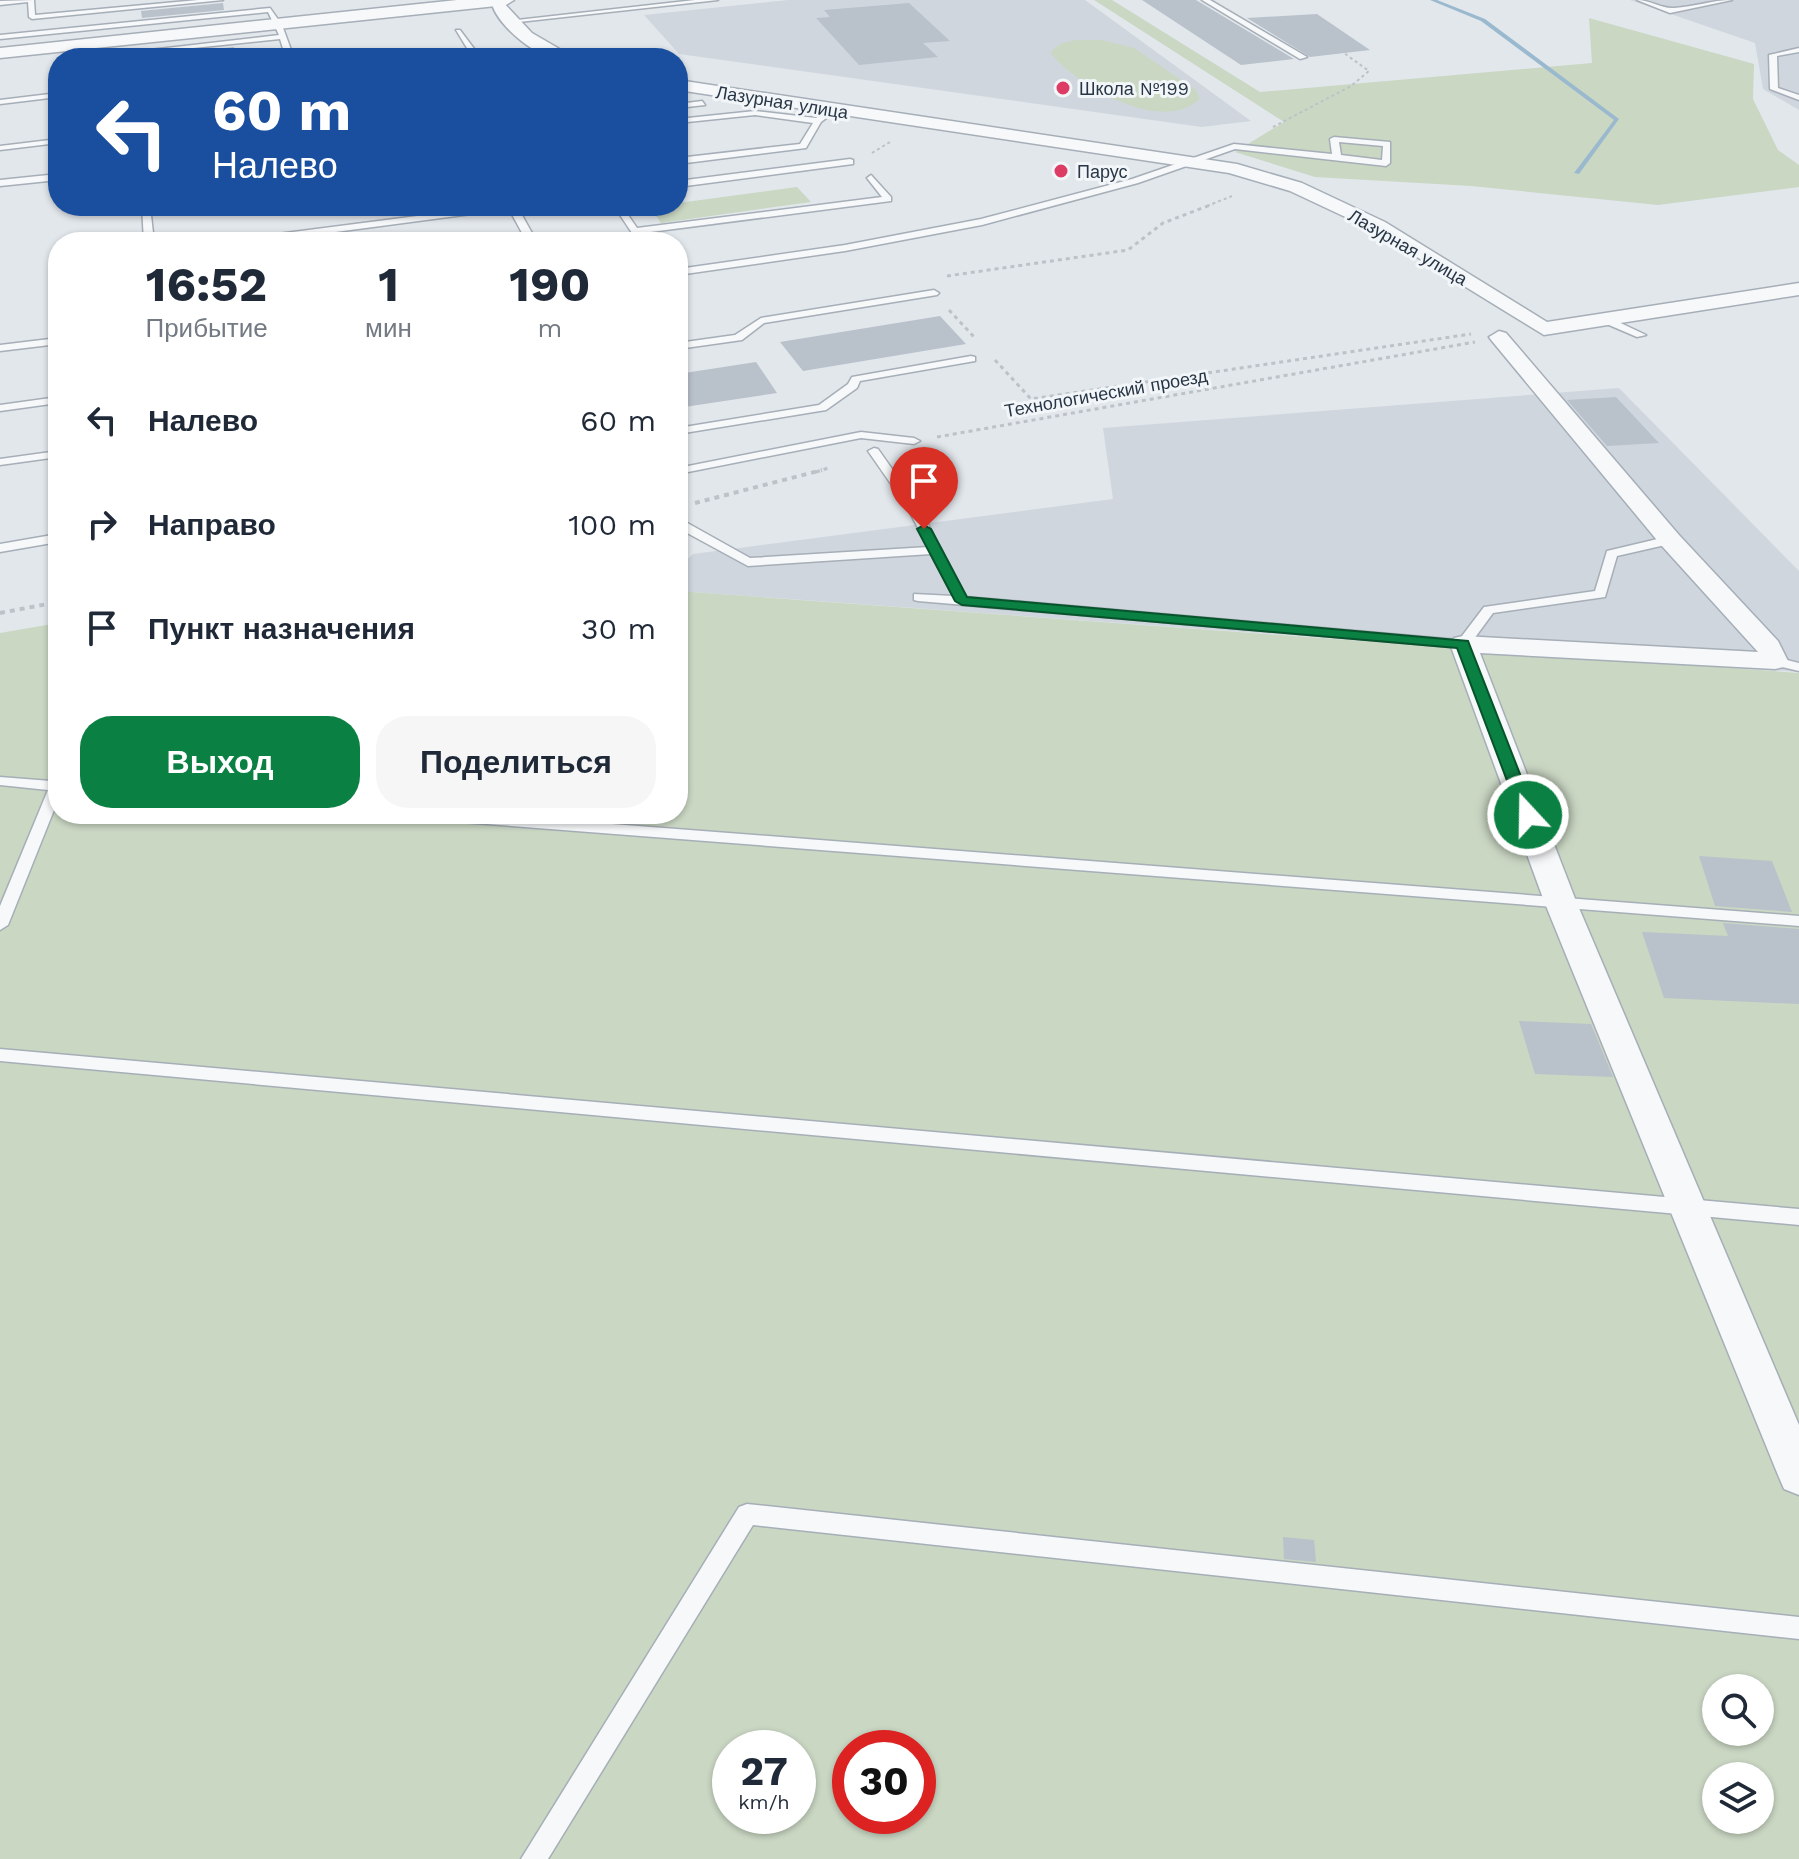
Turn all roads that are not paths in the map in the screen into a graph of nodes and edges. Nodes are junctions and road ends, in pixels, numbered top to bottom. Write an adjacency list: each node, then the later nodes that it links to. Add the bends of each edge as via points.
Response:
1 (30, 0): 2 (lane, via 32,17); 9 (lane)
2 (220, 0)
3 (264, 0): 11 (lane)
4 (715, 0): 10 (lane)
5 (1205, 0): 21 (lane)
6 (1640, 0): 7 (lane, via 1670,11)
7 (1729, 0)
8 (499, 1): 10 (street); 11 (street)
9 (0, 3)
10 (510, 21): 17 (street)
11 (277, 24): 13 (lane); 14 (street); 15 (lane)
12 (458, 31): 16 (lane)
13 (0, 37)
14 (147, 48)
15 (286, 48)
16 (470, 48)
17 (540, 48)
18 (1799, 50): 24 (lane, via 1773,55 1774,89)
19 (48, 52): 20 (street)
20 (0, 53)
21 (1303, 57)
22 (688, 87): 28 (street, Лазурная улица)
23 (48, 96): 25 (lane)
24 (1799, 98)
25 (0, 102)
26 (702, 103): 27 (lane)
27 (688, 105)
28 (833, 110): 30 (lane); 35 (street, Лазурная улица)
29 (688, 120): 30 (lane, via 755,113)
30 (818, 121): 34 (lane, via 803,146)
31 (48, 142): 32 (lane)
32 (0, 148)
33 (1337, 159): 33 (lane, via 1386,163 1387,144 1334,139); 35 (lane, via 1234,146)
34 (688, 160)
35 (1192, 161): 44 (lane, via 982,222); 47 (street, Лазурная улица, via 1296,187 1379,226 1544,329)
36 (850, 162): 40 (lane)
37 (48, 178): 39 (lane)
38 (871, 178): 42 (lane, via 888,199 635,231)
39 (0, 183)
40 (688, 183)
41 (437, 216): 43 (lane)
42 (625, 216)
43 (315, 232)
44 (688, 271)
45 (1799, 289): 47 (street, Лазурная улица)
46 (934, 293): 51 (lane, via 761,321 738,338)
47 (1606, 320): 49 (lane)
48 (1487, 335): 64 (street)
49 (1641, 335)
50 (48, 342): 52 (lane)
51 (688, 345)
52 (0, 348)
53 (971, 359): 56 (lane, via 856,379 822,408)
54 (48, 401): 55 (lane)
55 (0, 408)
56 (688, 429)
57 (914, 441): 61 (lane, via 861,435)
58 (874, 451): 66 (lane)
59 (48, 455): 60 (lane)
60 (0, 462)
61 (688, 469)
62 (688, 529): 66 (lane, via 748,562)
63 (48, 540): 65 (lane)
64 (1670, 540): 69 (lane, via 1611,554 1601,594 1489,610); 70 (street)
65 (0, 548)
66 (935, 550): 68 (lane)
67 (918, 597): 68 (lane)
68 (962, 601): 69 (lane)
69 (1463, 644): 70 (street); 75 (street)
70 (1787, 664)
71 (0, 781): 72 (lane)
72 (48, 784)
73 (48, 807): 77 (lane)
74 (553, 824): 75 (lane)
75 (1560, 901): 76 (lane); 79 (street)
76 (1799, 921)
77 (0, 925)
78 (0, 1055): 79 (lane)
79 (1688, 1207): 80 (lane); 81 (street)
80 (1799, 1217)
81 (1799, 1475)
82 (1799, 1628): 83 (lane, via 747,1514)
83 (534, 1859)

